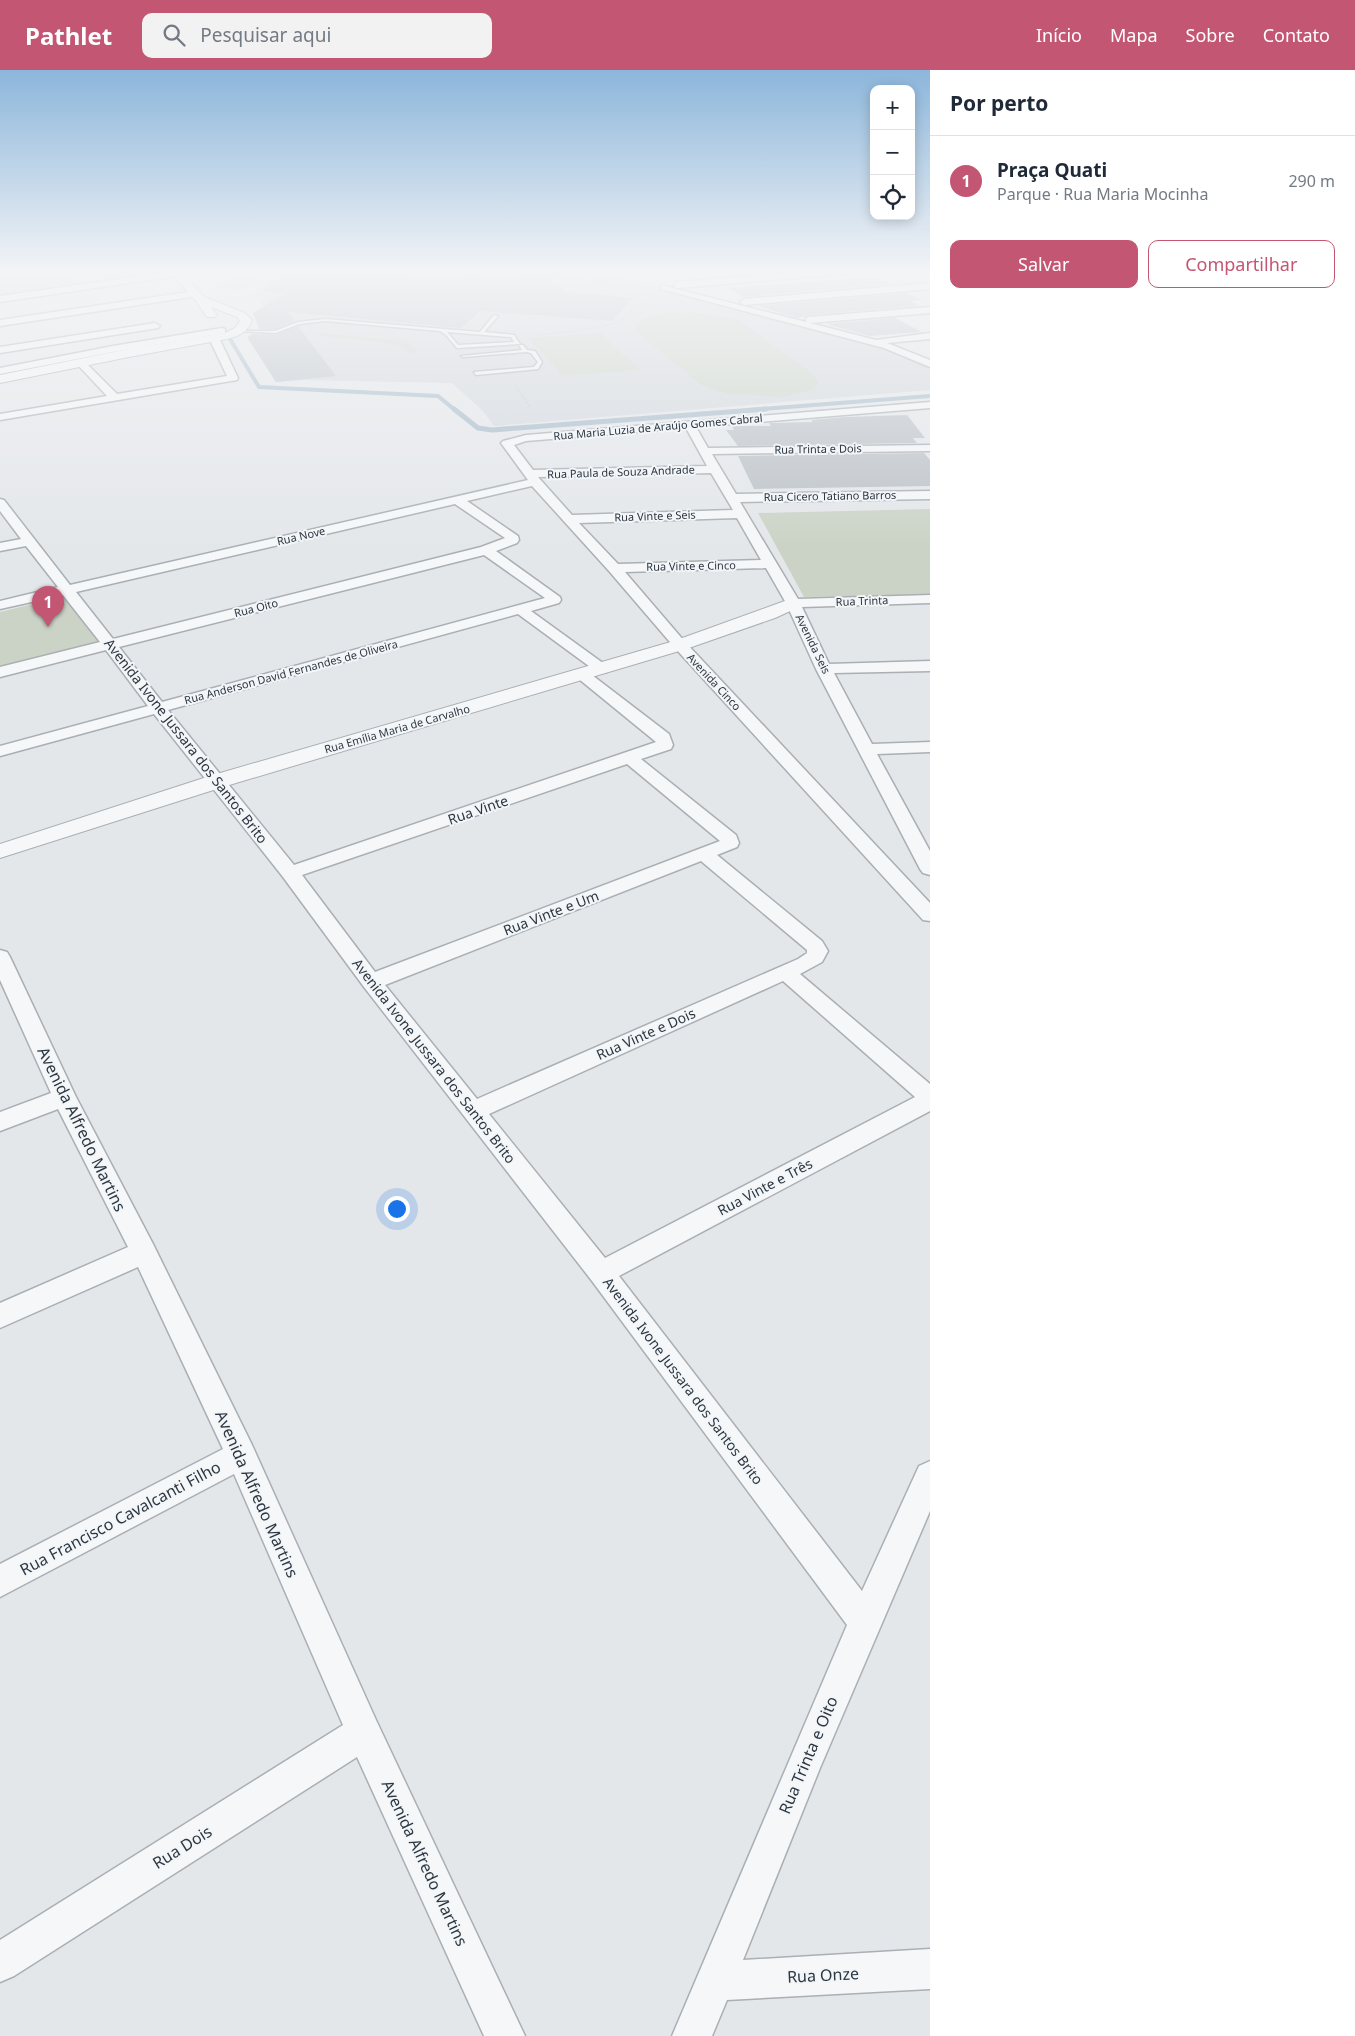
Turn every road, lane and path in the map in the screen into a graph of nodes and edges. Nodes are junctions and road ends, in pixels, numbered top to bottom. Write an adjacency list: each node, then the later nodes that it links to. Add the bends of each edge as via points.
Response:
1 (41, 364): 6 (street)
2 (72, 364): 8 (street)
3 (82, 364): 10 (street)
4 (228, 364): 10 (street, via 233,378)
5 (539, 364): 7 (lane, via 536,368)
6 (0, 372)
7 (476, 374)
8 (0, 379)
9 (516, 387): 12 (path)
10 (114, 397): 13 (street)
11 (930, 405): 14 (street, Rua Maria Luzia de Araújo Gomes Cabral)
12 (530, 407)
13 (0, 417)
14 (689, 424): 15 (street, Rua Maria Luzia de Araújo Gomes Cabral, via 526,438); 17 (street, Avenida Seis)
15 (507, 443): 19 (street, Avenida Cinco)
16 (930, 448): 17 (street, Rua Trinta e Dois)
17 (706, 451): 18 (street, Avenida Seis)
18 (714, 469): 19 (street, Rua Paula de Souza Andrade); 21 (street, Avenida Seis)
19 (532, 478): 22 (street, Rua Nove); 25 (street, Avenida Cinco)
20 (930, 495): 21 (street, Rua Cicero Tatiano Barros)
21 (731, 498): 24 (street, Avenida Seis)
22 (457, 500): 28 (street, Rua Oito, via 511,536 512,540); 31 (street, Rua Nove)
23 (0, 503): 26 (street, Avenida Ivone Jussara dos Santos Brito)
24 (740, 514): 25 (street, Rua Vinte e Seis); 29 (street, Avenida Seis)
25 (569, 519): 30 (street, Avenida Cinco)
26 (30, 541): 27 (street); 31 (street, Avenida Ivone Jussara dos Santos Brito)
27 (0, 548)
28 (486, 550): 35 (street, Rua Anderson David Fernandes de Oliveira, via 553,597 554,600); 36 (street, Rua Oito)
29 (769, 564): 30 (street, Rua Vinte e Cinco); 33 (street, Avenida Seis)
30 (614, 568): 37 (street, Avenida Cinco)
31 (67, 590): 34 (street, Rua Nove); 36 (street, Avenida Ivone Jussara dos Santos Brito)
32 (930, 599): 33 (street, Rua Trinta)
33 (793, 603): 37 (street, Rua Emília Maria de Carvalho); 39 (street, Avenida Seis)
34 (0, 605)
35 (521, 610): 40 (street); 43 (street, Rua Anderson David Fernandes de Oliveira)
36 (110, 644): 41 (street, Rua Oito); 43 (street, Avenida Ivone Jussara dos Santos Brito)
37 (680, 646): 40 (street, Rua Emília Maria de Carvalho); 54 (street, Avenida Cinco)
38 (930, 666): 39 (street)
39 (824, 669): 45 (street, Avenida Seis)
40 (602, 670): 42 (street, Rua Emília Maria de Carvalho)
41 (0, 672)
42 (582, 676): 47 (street, Rua Vinte, via 662,738 665,745); 48 (street, Rua Emília Maria de Carvalho)
43 (158, 708): 46 (street, Rua Anderson David Fernandes de Oliveira); 48 (street, Avenida Ivone Jussara dos Santos Brito)
44 (930, 747): 45 (street)
45 (866, 749): 49 (street, Avenida Seis)
46 (0, 751)
47 (630, 758): 51 (street, Rua Vinte e Um, via 729,839 730,843); 53 (street, Rua Vinte)
48 (218, 781): 50 (street, Rua Emília Maria de Carvalho); 53 (street, Avenida Ivone Jussara dos Santos Brito)
49 (924, 843): 52 (street, Avenida Seis)
50 (0, 851)
51 (705, 854): 56 (street, Rua Vinte e Dois, via 817,949 817,953 804,964); 57 (street, Rua Vinte e Um)
52 (930, 869)
53 (290, 874): 57 (street, Avenida Ivone Jussara dos Santos Brito)
54 (930, 915)
55 (2, 965): 58 (street, Avenida Alfredo Martins)
56 (785, 972): 59 (street); 60 (street, Rua Vinte e Dois)
57 (371, 982): 60 (street, Avenida Ivone Jussara dos Santos Brito)
58 (64, 1097): 61 (street); 62 (street, Avenida Alfredo Martins)
59 (930, 1099): 63 (street, Rua Vinte e Três)
60 (473, 1112): 63 (street, Avenida Ivone Jussara dos Santos Brito)
61 (0, 1122)
62 (144, 1252): 64 (street); 65 (street, Avenida Alfredo Martins)
63 (601, 1273): 69 (street, Avenida Ivone Jussara dos Santos Brito)
64 (0, 1316)
65 (241, 1455): 68 (street, Rua Francisco Cavalcanti Filho); 70 (street, Avenida Alfredo Martins)
66 (930, 1476): 67 (street, Rua Trinta e Oito)
67 (923, 1507): 69 (street, Rua Trinta e Oito)
68 (0, 1581)
69 (865, 1622): 73 (street, Rua Trinta e Oito)
70 (364, 1732): 71 (street, Rua Dois); 74 (street, Avenida Alfredo Martins)
71 (0, 1962)
72 (930, 1969): 73 (street, Rua Onze)
73 (716, 1981): 75 (street, Rua Trinta e Oito)
74 (505, 2036)
75 (692, 2036)

